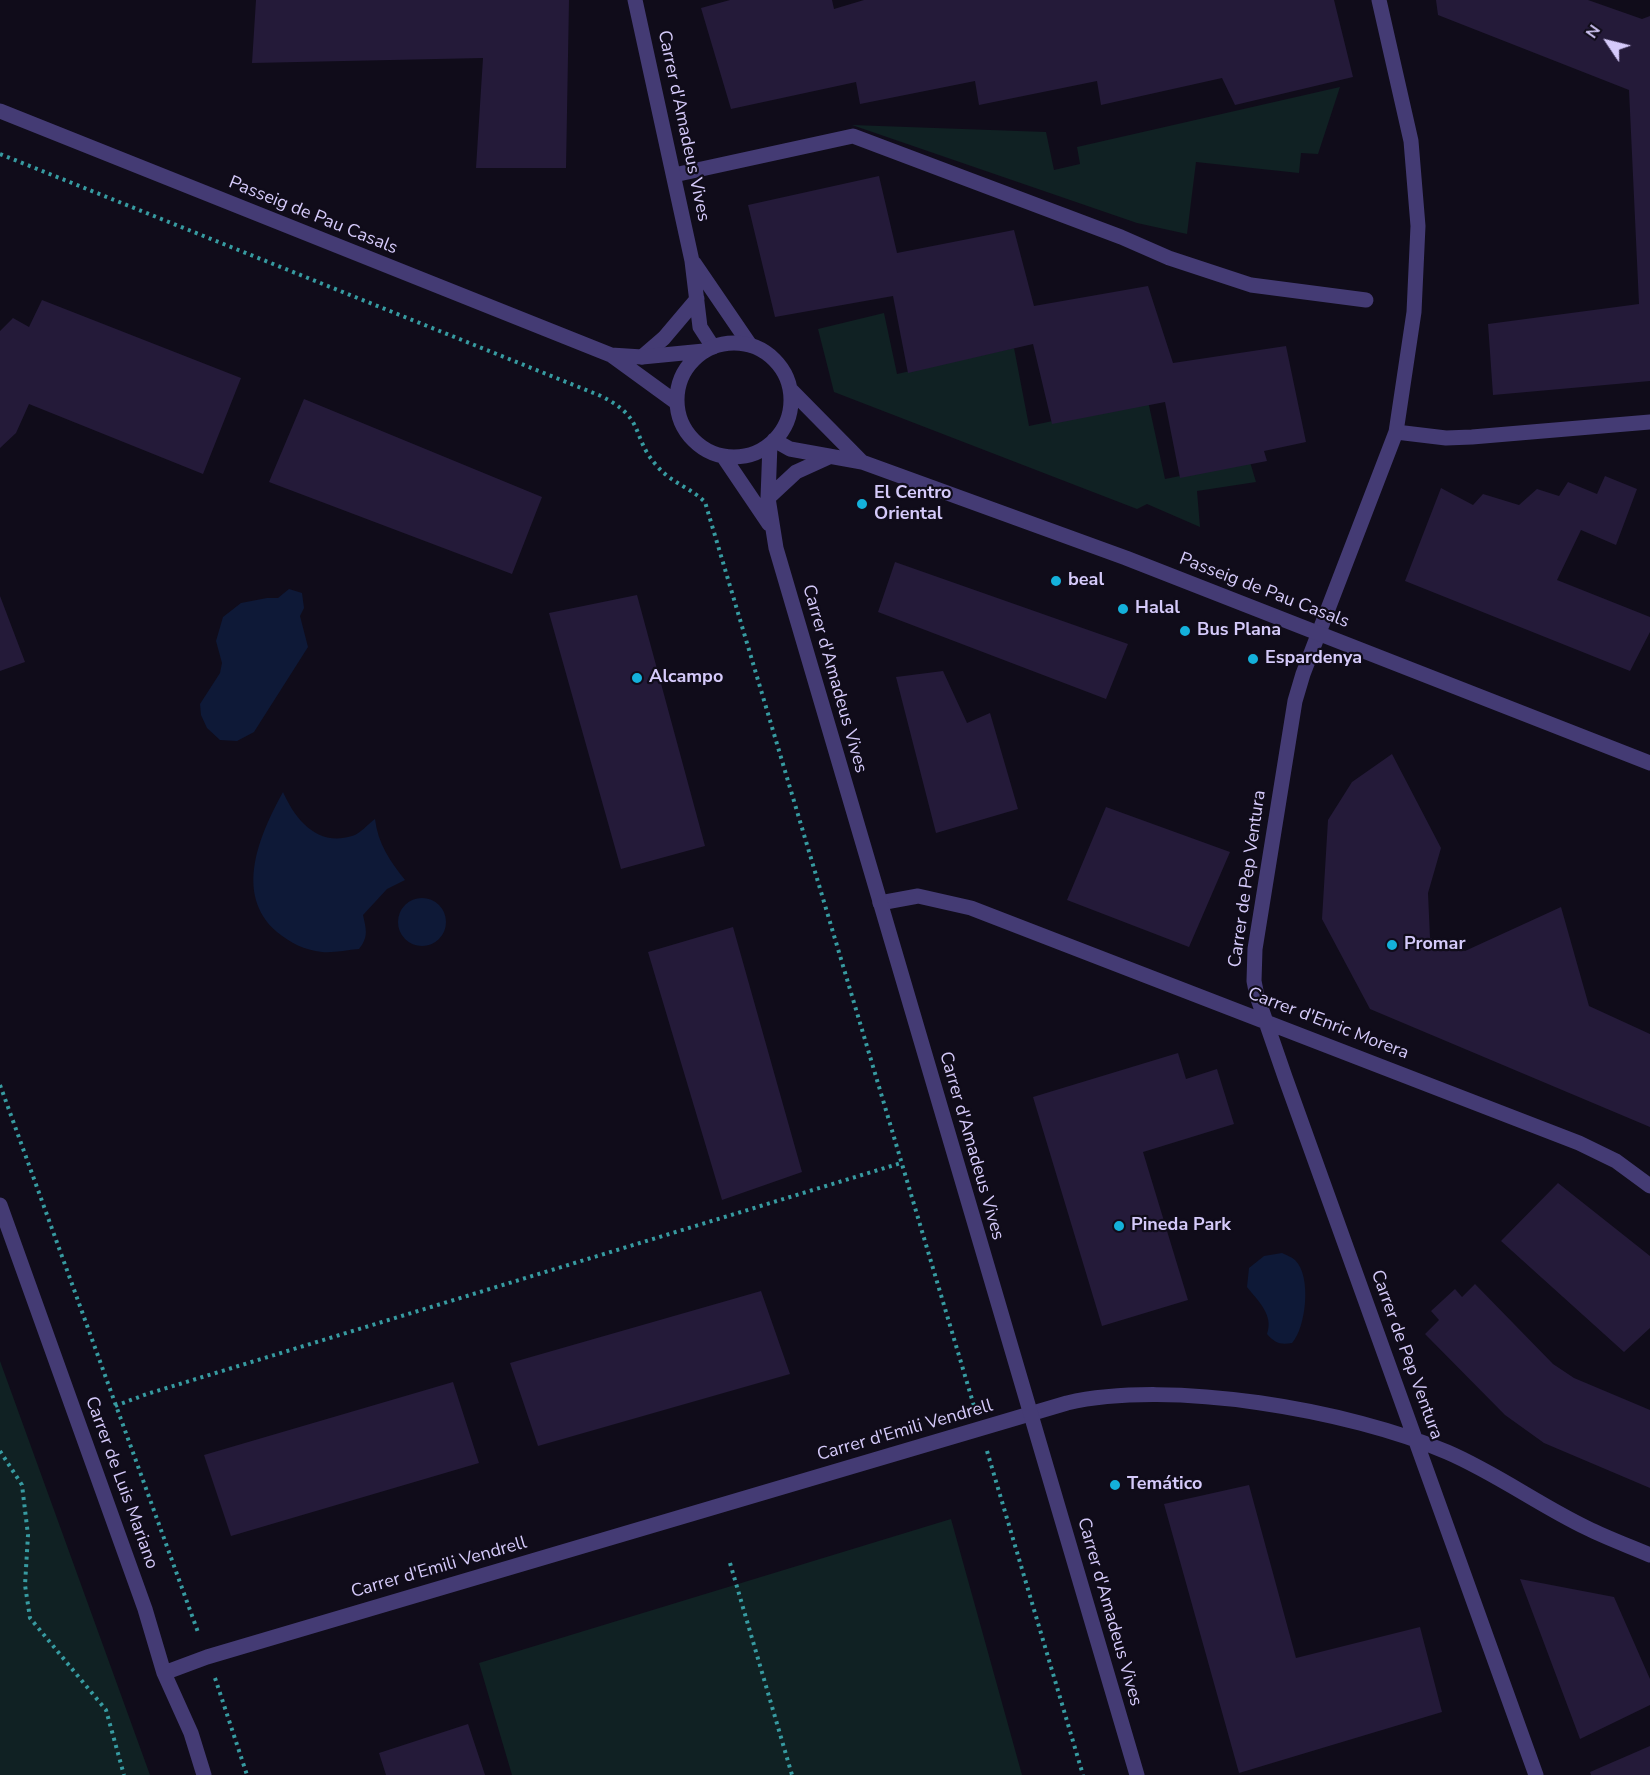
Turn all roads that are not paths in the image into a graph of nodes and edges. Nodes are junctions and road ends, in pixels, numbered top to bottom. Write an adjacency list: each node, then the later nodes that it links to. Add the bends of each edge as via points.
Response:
1 (635, 0): 4 (street, Carrer d'Amadeus Vives)
2 (1379, 0): 15 (street, Carrer de Pep Ventura, via 1411,141 1418,226 1414,312)
3 (0, 111): 10 (street, Passeig de Pau Casals)
4 (674, 175): 5 (street, Carrer d'Amadeus Vives); 7 (street, via 852,136 1168,258 1251,285)
5 (692, 261): 6 (street, Carrer d'Amadeus Vives); 8 (street, Carrer d'Amadeus Vives)
6 (697, 299): 9 (street, Carrer d'Amadeus Vives, via 700,327); 11 (street)
7 (1366, 300)
8 (750, 345): 9 (street, via 731,343); 12 (street, via 776,362)
9 (709, 349): 11 (street, Passeig de Pau Casals); 13 (street, via 684,373)
10 (611, 355): 11 (street, Passeig de Pau Casals); 13 (street, Passeig de Pau Casals)
11 (642, 357)
12 (790, 389): 16 (street, via 785,425); 19 (street, Passeig de Pau Casals)
13 (677, 403): 17 (street, via 681,421 691,437 705,449)
14 (1650, 422): 15 (street, via 1455,437)
15 (1396, 432): 22 (street, Carrer de Pep Ventura)
16 (772, 442): 17 (street, via 740,457); 18 (street, Passeig de Pau Casals); 20 (street, Carrer d'Amadeus Vives)
17 (723, 456): 21 (street, Carrer d'Amadeus Vives)
18 (831, 456): 19 (street, Passeig de Pau Casals); 20 (street, via 796,472)
19 (862, 462): 22 (street, Passeig de Pau Casals)
20 (768, 498): 21 (street, Carrer d'Amadeus Vives)
21 (770, 527): 24 (street, Carrer d'Amadeus Vives)
22 (1319, 632): 23 (street, Passeig de Pau Casals); 25 (street, Carrer de Pep Ventura, via 1291,720 1255,950 1254,981)
23 (1650, 763)
24 (880, 903): 25 (street, Carrer d'Enric Morera, via 918,896 948,900); 28 (street, Carrer d'Amadeus Vives)
25 (1265, 1020): 26 (street, Carrer d'Enric Morera, via 1580,1143 1616,1161); 29 (street, Carrer de Pep Ventura)
26 (1650, 1186)
27 (0, 1205): 31 (street, Carrer de Luis Mariano, via 145,1609)
28 (1030, 1414): 29 (street, Carrer d'Emili Vendrell, via 1102,1397 1211,1398 1299,1410); 31 (street, Carrer d'Emili Vendrell, via 207,1657); 33 (street, Carrer d'Amadeus Vives)
29 (1416, 1440): 30 (street, Carrer d'Emili Vendrell, via 1475,1465 1587,1528); 34 (street, Carrer de Pep Ventura)
30 (1650, 1555)
31 (164, 1673): 32 (street, Carrer de Luis Mariano, via 191,1733)
32 (204, 1775)
33 (1137, 1775)
34 (1536, 1775)

